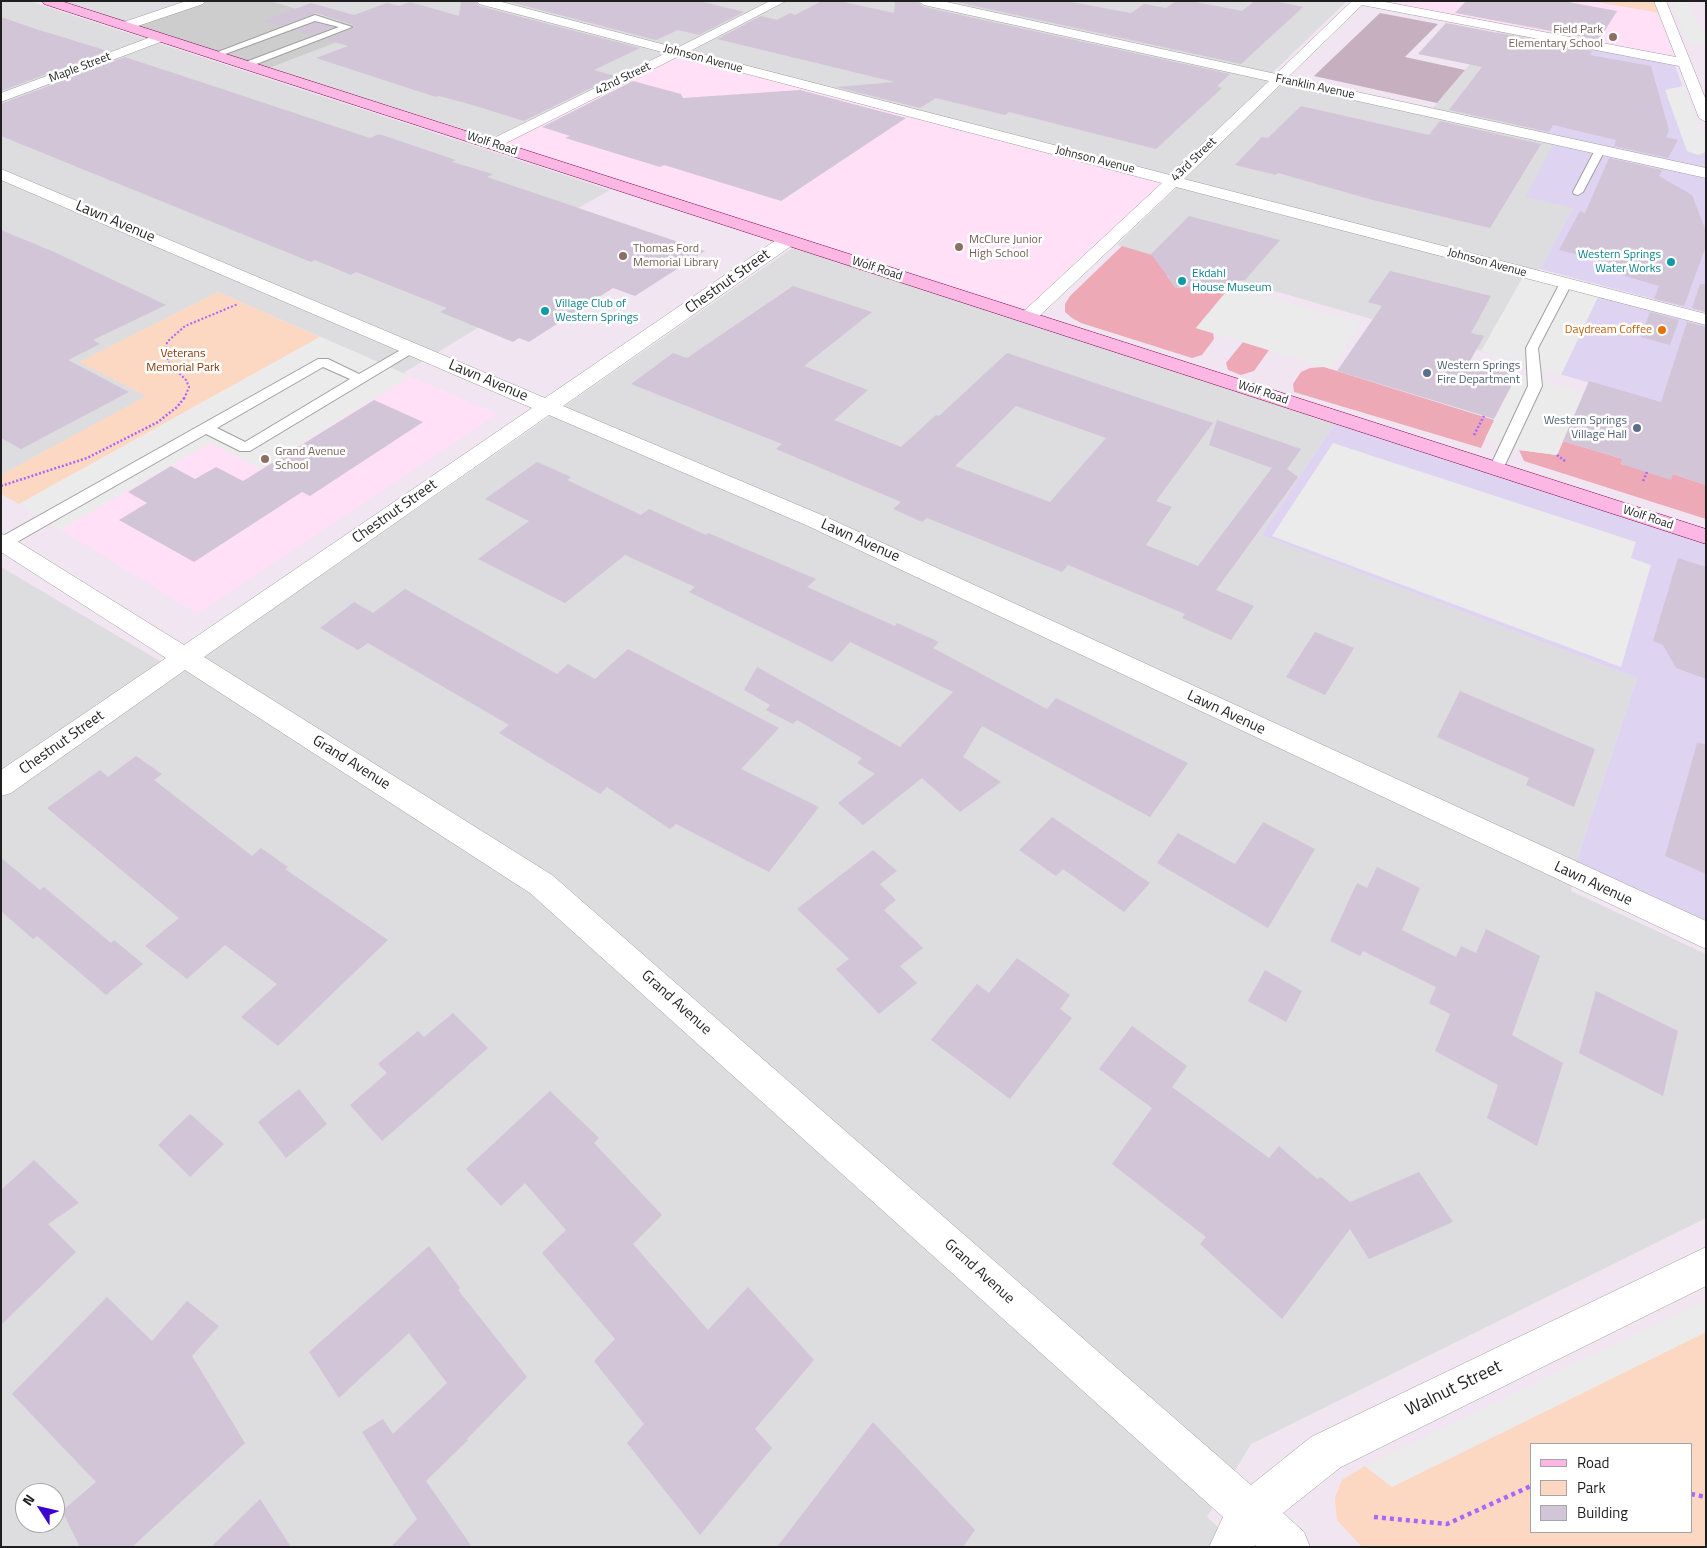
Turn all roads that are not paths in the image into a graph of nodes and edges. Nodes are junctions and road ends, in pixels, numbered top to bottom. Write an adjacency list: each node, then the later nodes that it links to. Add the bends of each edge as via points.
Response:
1 (48, 1): 8 (main road, Wolf Road)
2 (199, 1): 8 (street)
3 (483, 1): 10 (street, Johnson Avenue)
4 (780, 1): 10 (street, 42nd Street)
5 (924, 1): 14 (street, Franklin Avenue)
6 (1359, 1): 12 (street); 14 (street, 43rd Street)
7 (1660, 1): 12 (street)
8 (125, 26): 9 (main road, Wolf Road)
9 (160, 38): 11 (main road, Wolf Road); 15 (street, Maple Street)
10 (678, 52): 17 (street, 42nd Street); 21 (street, Johnson Avenue)
11 (214, 55): 13 (main road, Wolf Road); 13 (lane, via 315,18 348,27)
12 (1685, 63): 16 (street)
13 (246, 65): 17 (main road, Wolf Road)
14 (1277, 79): 18 (street, Franklin Avenue); 21 (street, 43rd Street)
15 (1, 98)
16 (1706, 118)
17 (493, 144): 23 (main road, Wolf Road)
18 (1600, 150): 19 (street, Franklin Avenue); 22 (lane)
19 (1706, 173)
20 (1, 174): 27 (street, Lawn Avenue)
21 (1173, 180): 24 (street, Johnson Avenue); 25 (street, 43rd Street)
22 (1578, 192)
23 (788, 240): 25 (main road, Wolf Road); 29 (street, Chestnut Street)
24 (1566, 283): 26 (street, Johnson Avenue); 31 (lane, via 1532,348 1534,386)
25 (1028, 317): 31 (main road, Wolf Road)
26 (1706, 320)
27 (411, 348): 28 (lane); 29 (street, Lawn Avenue)
28 (360, 378): 30 (lane, via 323,362); 30 (lane, via 245,448)
29 (548, 406): 34 (street, Chestnut Street); 36 (street, Lawn Avenue, via 905,562)
30 (206, 428): 33 (lane)
31 (1496, 469): 32 (main road, Wolf Road)
32 (1706, 537)
33 (2, 541): 34 (street, Grand Avenue)
34 (184, 657): 35 (street, Chestnut Street); 38 (street, Grand Avenue, via 541,884)
35 (1, 785)
36 (1706, 936)
37 (1706, 1266): 38 (street, Walnut Street, via 1326,1452)
38 (1250, 1512): 39 (street, Walnut Street); 40 (street, Grand Avenue)
39 (1230, 1547)
40 (1289, 1547)

